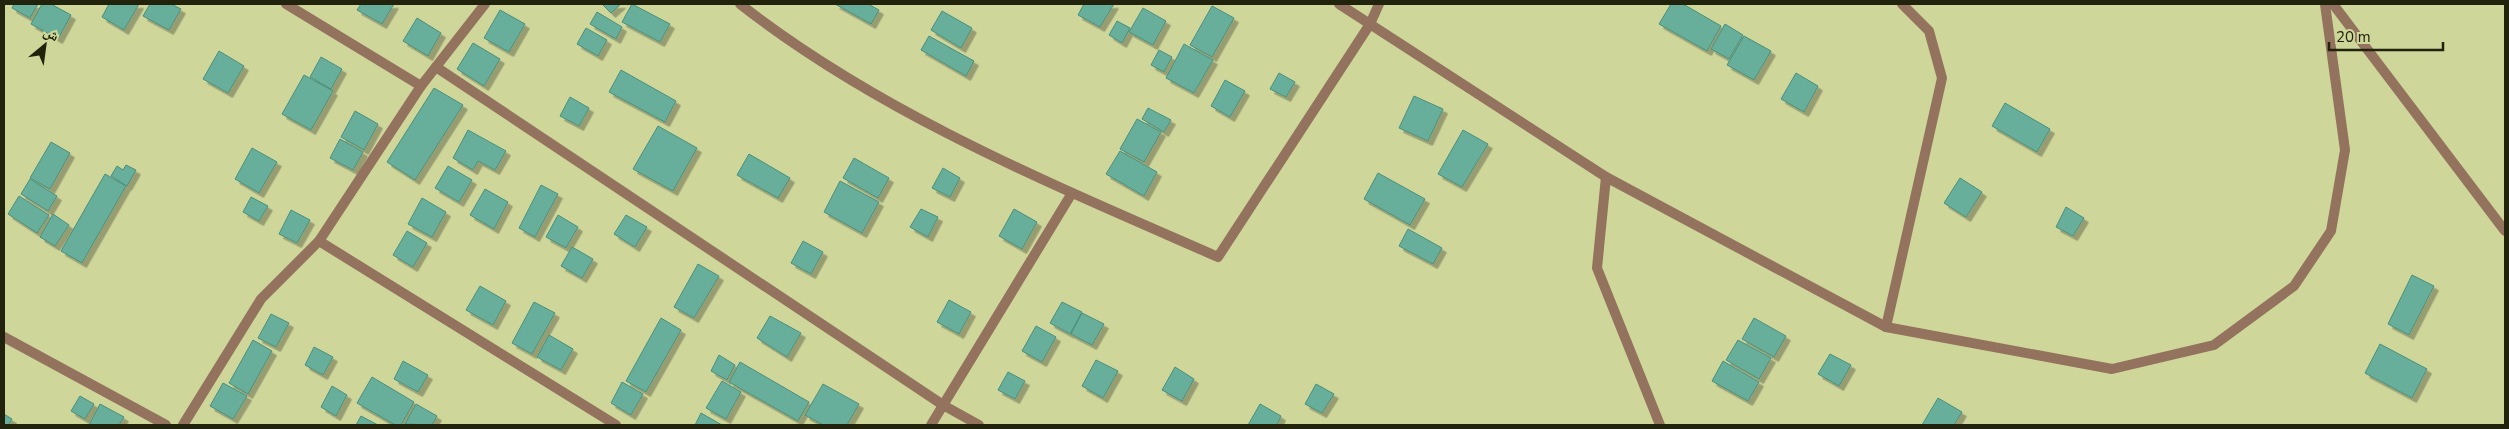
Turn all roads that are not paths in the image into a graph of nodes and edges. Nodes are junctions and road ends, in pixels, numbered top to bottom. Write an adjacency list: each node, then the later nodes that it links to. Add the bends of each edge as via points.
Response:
1 (286, 4): 11 (street)
2 (485, 4): 10 (street)
3 (740, 4): 13 (street, via 779,34 924,122)
4 (1339, 4): 9 (street)
5 (1380, 4): 9 (street)
6 (1902, 4): 16 (street, via 1928,31 1942,78)
7 (2326, 4): 16 (street, via 2345,150 2332,231 2294,286 2214,345 2112,369)
8 (2333, 4): 14 (street)
9 (1370, 24): 12 (street); 13 (street, via 1218,257)
10 (436, 67): 11 (street); 18 (street)
11 (421, 86): 15 (street)
12 (1606, 177): 16 (street); 24 (street, via 1597,268)
13 (1072, 193): 18 (street)
14 (2505, 231)
15 (318, 241): 19 (street, via 261,299); 21 (street)
16 (1886, 327)
17 (4, 337): 20 (street)
18 (943, 405): 22 (street); 23 (street)
19 (187, 424)
20 (166, 425)
21 (616, 425)
22 (931, 425)
23 (978, 425)
24 (1660, 425)

